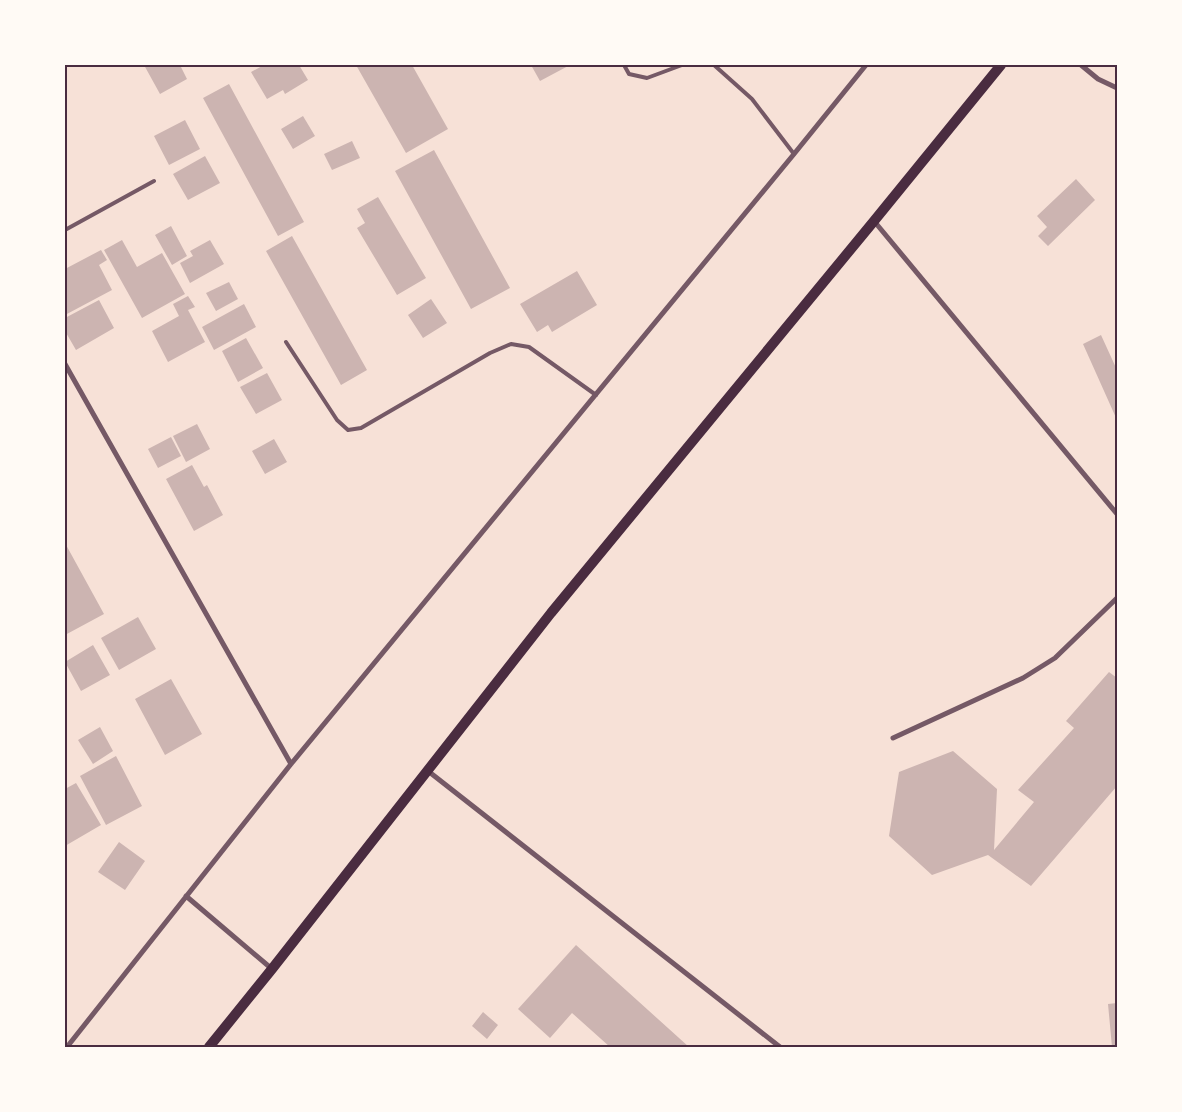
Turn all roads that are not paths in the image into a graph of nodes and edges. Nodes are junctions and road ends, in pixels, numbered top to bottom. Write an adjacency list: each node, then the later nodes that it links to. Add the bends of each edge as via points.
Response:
1 (624, 65): 2 (lane, via 629,74 647,78)
2 (682, 65)
3 (714, 65): 8 (lane, via 752,100)
4 (866, 65): 8 (street)
5 (1001, 65): 10 (main road)
6 (1081, 65): 7 (street)
7 (1117, 88)
8 (794, 154): 14 (street)
9 (154, 181): 11 (lane)
10 (874, 221): 15 (street); 19 (main road, via 551,613)
11 (65, 230)
12 (286, 342): 14 (lane, via 337,420 348,430 361,428 511,344 530,347)
13 (65, 364): 18 (street)
14 (596, 395): 18 (street)
15 (1117, 514)
16 (1117, 598): 17 (street, via 1055,658 1023,678)
17 (893, 738)
18 (291, 764): 20 (street)
19 (428, 771): 21 (main road); 24 (street)
20 (186, 896): 21 (street); 22 (street)
21 (272, 969): 23 (main road)
22 (67, 1047)
23 (209, 1047)
24 (780, 1047)

